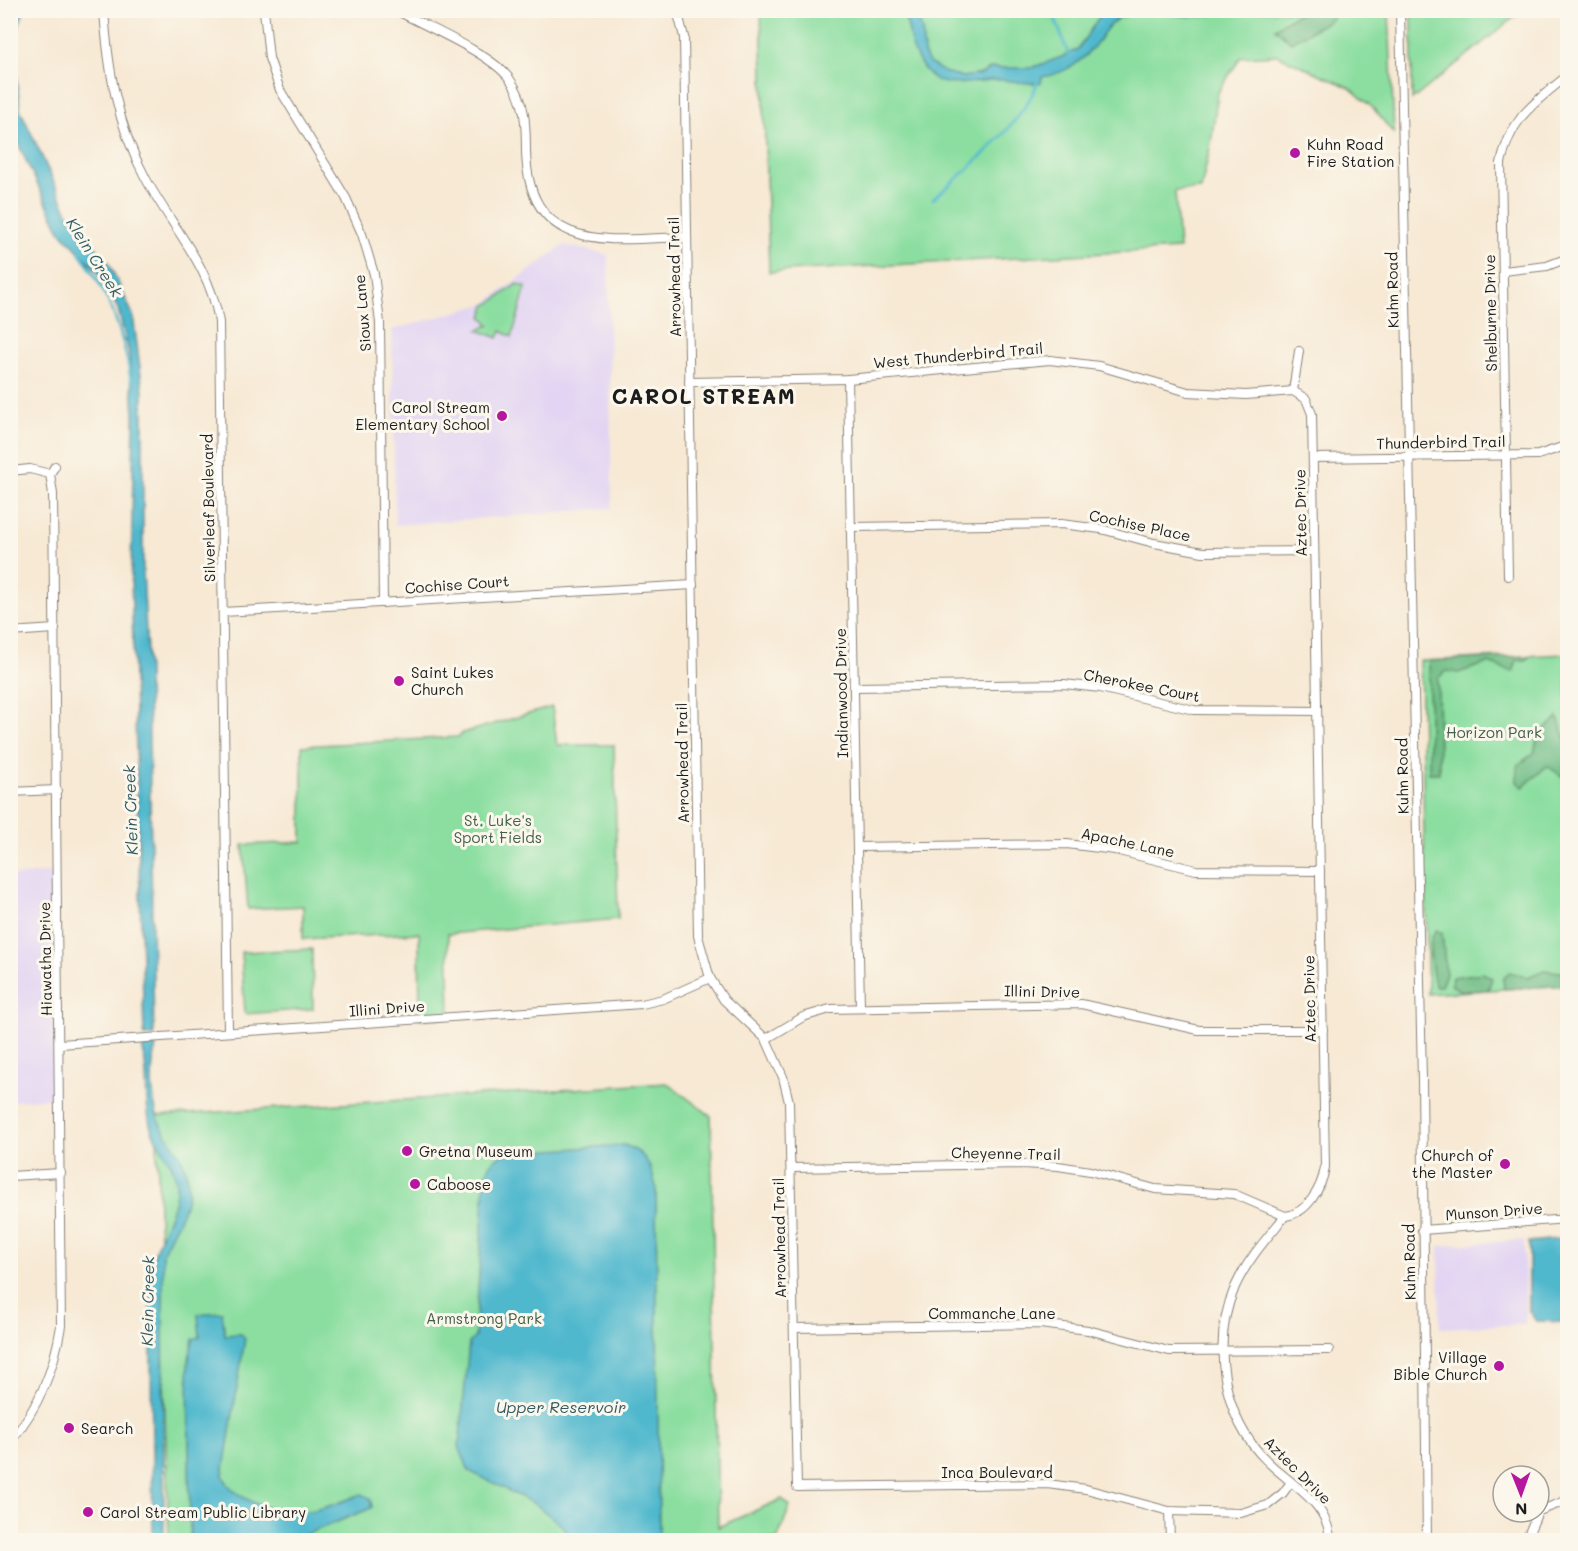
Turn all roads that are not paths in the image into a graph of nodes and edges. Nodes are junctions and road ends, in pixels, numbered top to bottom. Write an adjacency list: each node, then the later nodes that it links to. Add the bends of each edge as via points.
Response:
1 (104, 10): 24 (street, Silverleaf Boulevard, via 111,83 129,143 145,178 202,268 216,299)
2 (264, 10): 23 (street, Sioux Lane, via 269,58 280,90 346,198 374,274 380,323)
3 (396, 10): 7 (street, via 488,60 510,80 525,111 527,170 532,190 546,215 591,239)
4 (677, 10): 7 (street, Arrowhead Trail, via 684,37)
5 (1400, 10): 16 (street, Kuhn Road)
6 (1568, 75): 9 (street, Shelburne Drive, via 1532,105 1507,138 1501,163)
7 (687, 237): 12 (street, Arrowhead Trail)
8 (1568, 258): 9 (street, via 1547,266)
9 (1503, 271): 15 (street, Shelburne Drive)
10 (1299, 351): 13 (street)
11 (848, 379): 12 (street, West Thunderbird Trail); 13 (street, West Thunderbird Trail, via 1050,360 1099,366 1188,392 1246,395); 19 (street, Indianwood Drive)
12 (689, 382): 22 (street, Arrowhead Trail)
13 (1293, 391): 17 (street, Aztec Drive, via 1302,395 1311,409)
14 (1568, 445): 15 (street, Thunderbird Trail, via 1538,455)
15 (1506, 454): 16 (street, Thunderbird Trail); 21 (street, Shelburne Drive)
16 (1409, 456): 17 (street, Thunderbird Trail); 44 (street, Kuhn Road)
17 (1312, 458): 20 (street, Aztec Drive)
18 (10, 471): 25 (street, Hiawatha Drive, via 52,470)
19 (851, 527): 20 (street, Cochise Place, via 1061,524 1203,552); 27 (street, Indianwood Drive)
20 (1314, 551): 28 (street, Aztec Drive)
21 (1508, 576)
22 (693, 585): 23 (street, Cochise Court); 33 (street, Arrowhead Trail, via 698,936)
23 (383, 603): 24 (street, Cochise Court)
24 (223, 612): 36 (street, Silverleaf Boulevard)
25 (55, 629): 26 (street); 29 (street, Hiawatha Drive)
26 (10, 632)
27 (854, 687): 28 (street, Cherokee Court, via 1064,684 1100,688 1194,710); 31 (street, Indianwood Drive)
28 (1317, 711): 32 (street, Aztec Drive)
29 (57, 790): 30 (street); 38 (street, Hiawatha Drive)
30 (10, 792)
31 (857, 847): 32 (street, Apache Lane, via 1067,844 1115,850 1196,870); 34 (street, Indianwood Drive)
32 (1320, 871): 35 (street, Aztec Drive)
33 (710, 978): 36 (street, Illini Drive, via 642,1004); 37 (street, Arrowhead Trail, via 724,1000)
34 (860, 1007): 35 (street, Illini Drive, via 1081,1005 1200,1030); 37 (street, Illini Drive, via 815,1012)
35 (1323, 1030): 42 (street, Aztec Drive, via 1324,1177 1312,1199 1293,1215)
36 (228, 1031): 38 (street, Illini Drive)
37 (766, 1039): 39 (street, Arrowhead Trail, via 789,1102)
38 (60, 1044): 40 (street, Hiawatha Drive)
39 (791, 1168): 42 (street, Cheyenne Trail, via 1058,1166 1155,1189 1234,1194); 45 (street, Arrowhead Trail)
40 (61, 1173): 41 (street); 48 (street, Hiawatha Drive, via 62,1301 58,1344 40,1398)
41 (10, 1176)
42 (1285, 1216): 47 (street, Aztec Drive, via 1235,1287 1227,1313)
43 (1568, 1219): 44 (street, Munson Drive)
44 (1422, 1230): 57 (street, Kuhn Road)
45 (794, 1328): 47 (street, Commanche Lane, via 1040,1324 1080,1329 1169,1351); 50 (street, Arrowhead Trail)
46 (1329, 1350): 47 (street, Commanche Lane)
47 (1223, 1352): 49 (street, Aztec Drive, via 1227,1390 1243,1430 1266,1460)
48 (10, 1442)
49 (1291, 1482): 53 (street, Inca Boulevard, via 1268,1505 1249,1513); 56 (street, Aztec Drive, via 1325,1516)
50 (797, 1487): 53 (street, Inca Boulevard, via 1047,1484 1086,1489)
51 (1568, 1500): 52 (street)
52 (1551, 1507)
53 (1169, 1512): 55 (street)
54 (1533, 1524): 58 (street)
55 (1170, 1540)
56 (1330, 1540)
57 (1427, 1540)
58 (1526, 1540)

